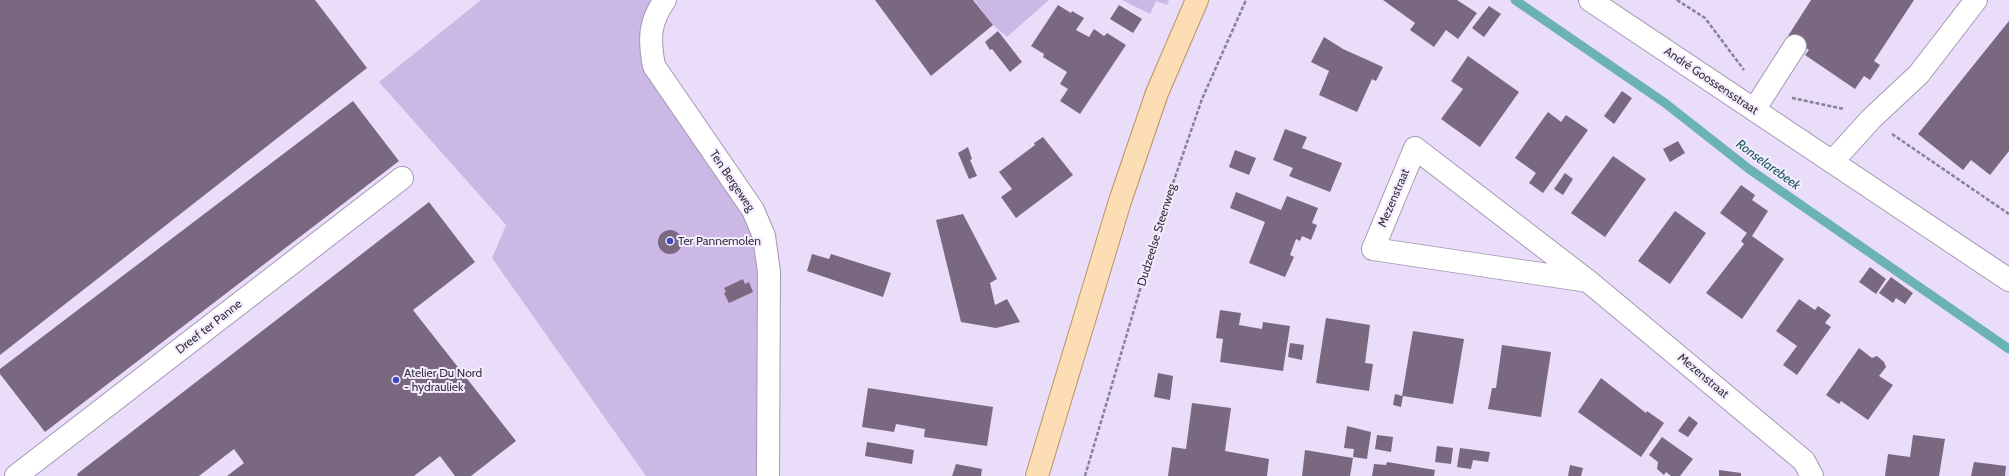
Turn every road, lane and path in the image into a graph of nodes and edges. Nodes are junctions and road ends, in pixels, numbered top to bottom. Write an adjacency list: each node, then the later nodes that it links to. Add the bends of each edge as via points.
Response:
1 (665, 0): 18 (street, Ten Bergeweg, via 657,12 650,44 654,66 753,210 764,236 769,272)
2 (1197, 0): 19 (main road, via 1157,93 1120,201)
3 (1246, 0): 20 (path, Dudzeelse Steenweg, via 1202,99 1162,215)
4 (1590, 0): 8 (street, André Goossensstraat)
5 (1677, 0): 8 (path, via 1705,18 1749,77)
6 (1976, 0): 9 (street, via 1919,74)
7 (1795, 46): 8 (street)
8 (1760, 102): 9 (path, via 1848,110); 10 (street, André Goossensstraat)
9 (1871, 119): 10 (street); 12 (path)
10 (1832, 162): 13 (street, André Goossensstraat)
11 (402, 178): 17 (street, Dreef ter Panne)
12 (2009, 214)
13 (2009, 280)
14 (1588, 281): 14 (street, Mezenstraat, via 1421,152 1415,148 1373,249); 21 (street, Mezenstraat, via 1804,461)
15 (0, 469): 16 (street)
16 (6, 476)
17 (16, 476)
18 (768, 476)
19 (1037, 476)
20 (1085, 476)
21 (1812, 476)

